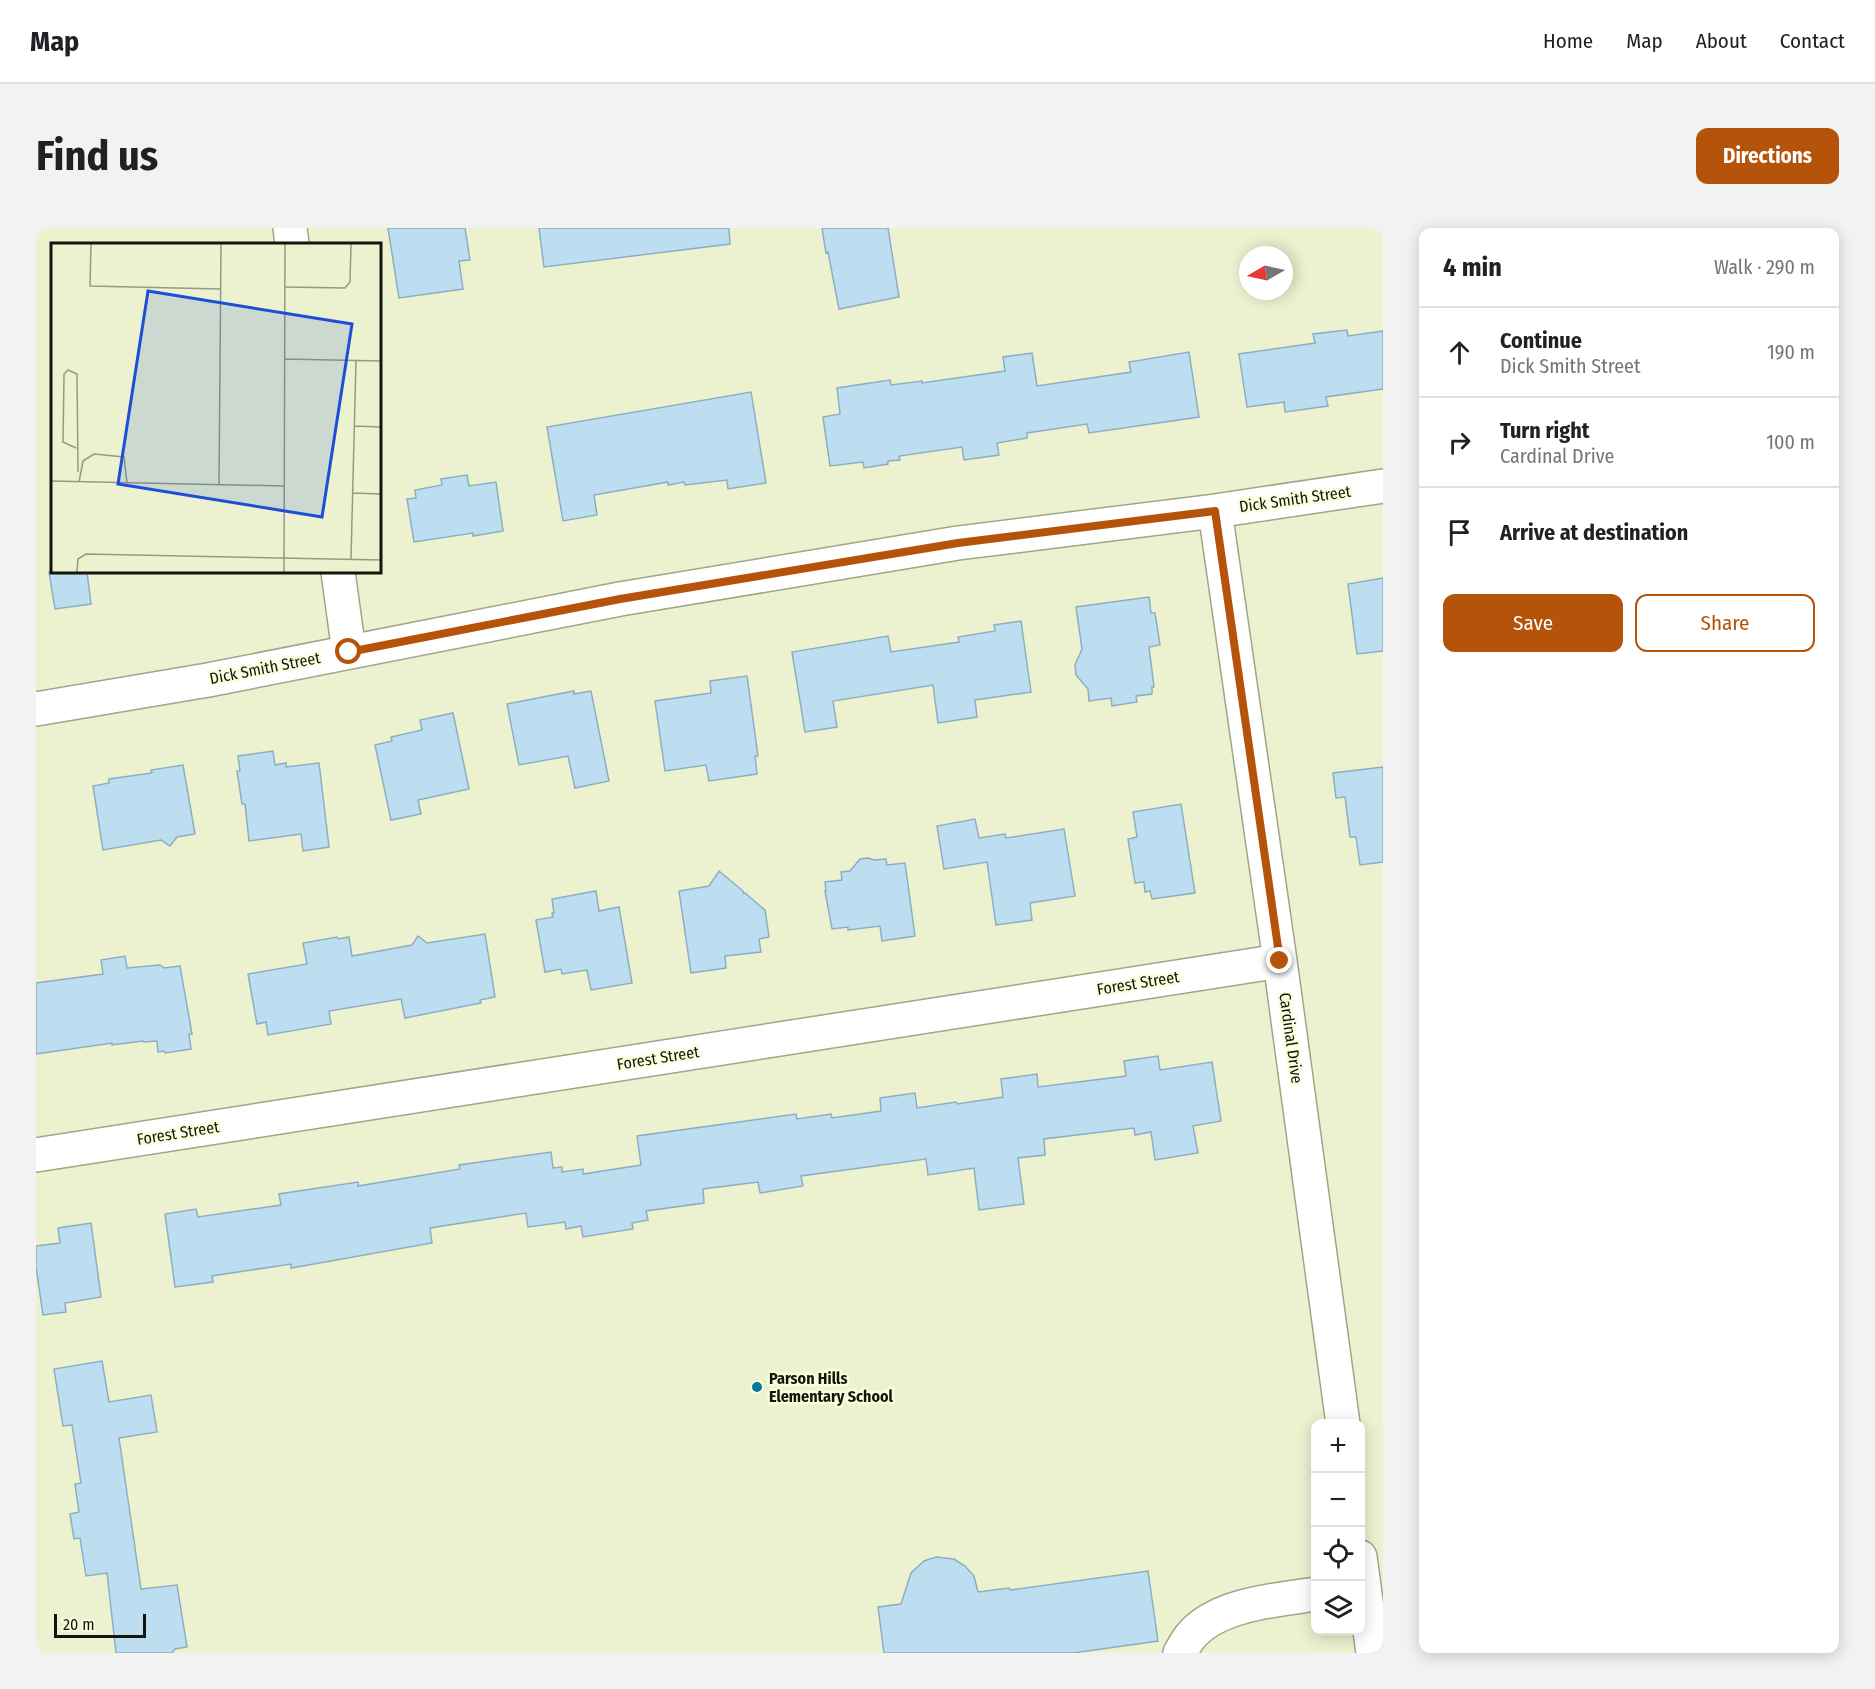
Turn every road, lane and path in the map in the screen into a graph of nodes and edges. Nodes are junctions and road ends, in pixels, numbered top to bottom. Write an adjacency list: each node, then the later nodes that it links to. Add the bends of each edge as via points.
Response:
1 (290, 228): 2 (street)
2 (292, 243)
3 (1383, 486): 4 (street, Dick Smith Street)
4 (1215, 511): 6 (street, Dick Smith Street, via 958,543 620,599); 8 (street, Cardinal Drive)
5 (338, 573): 6 (street)
6 (349, 652): 7 (street, Dick Smith Street)
7 (36, 709)
8 (1280, 961): 9 (street, Forest Street); 10 (street, Cardinal Drive)
9 (36, 1155)
10 (1341, 1419)
11 (1362, 1581): 14 (street)
12 (1311, 1595): 13 (street, via 1256,1602 1228,1611 1190,1636)
13 (1180, 1653)
14 (1373, 1653)

